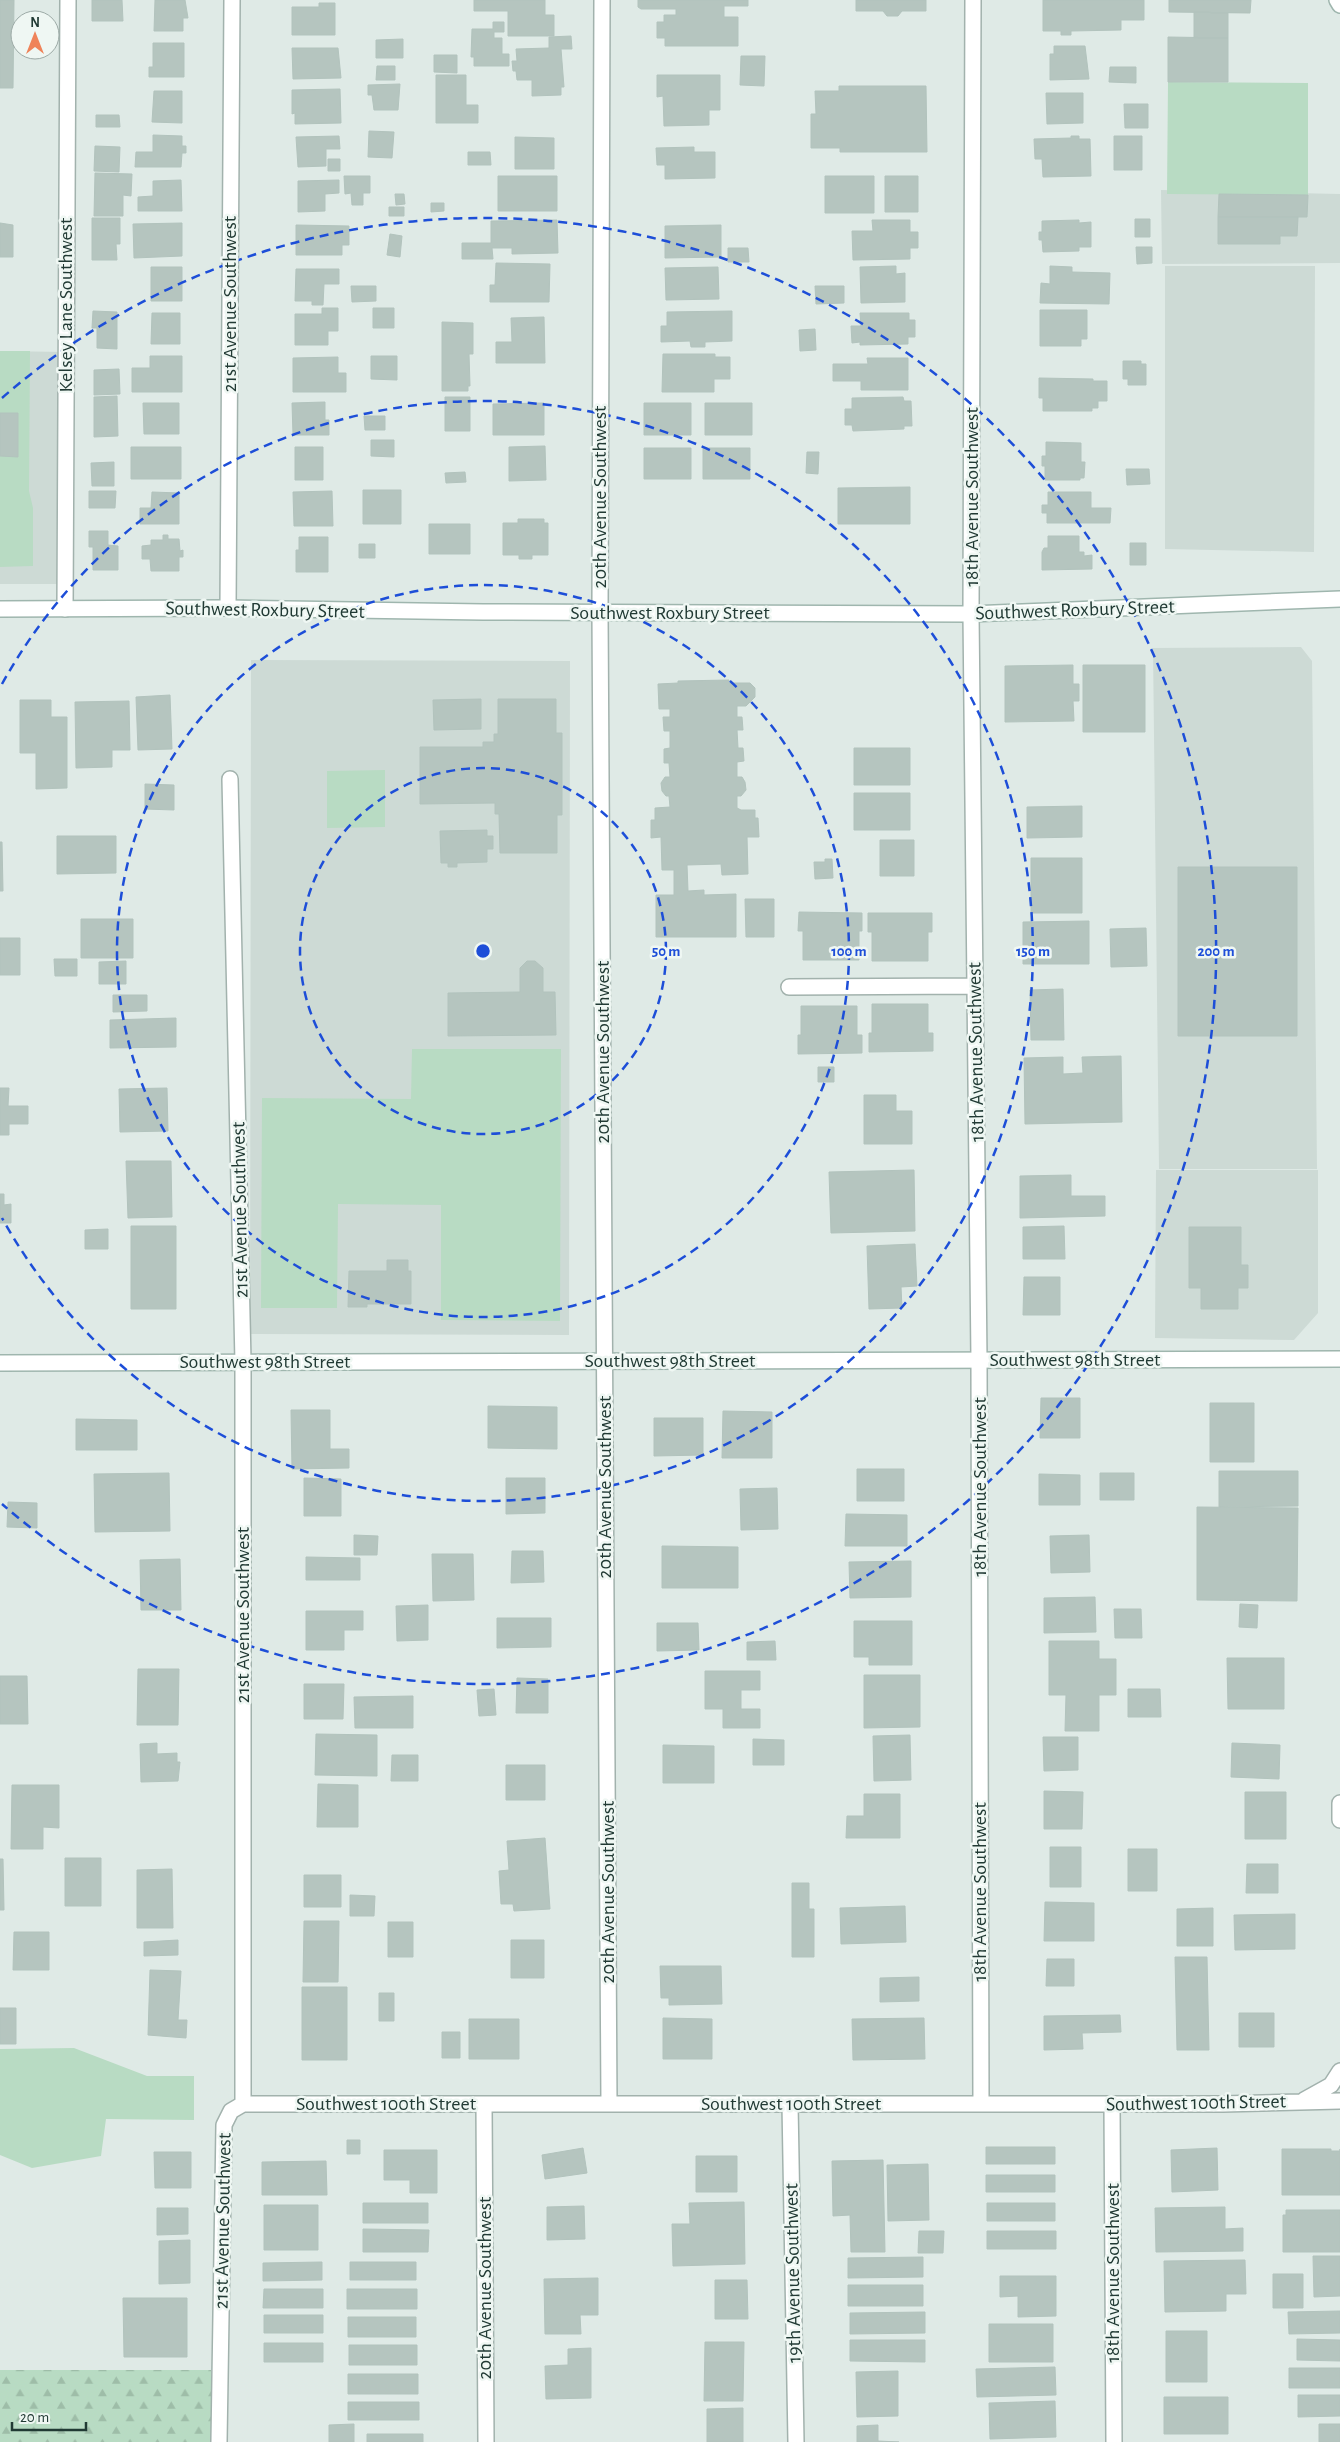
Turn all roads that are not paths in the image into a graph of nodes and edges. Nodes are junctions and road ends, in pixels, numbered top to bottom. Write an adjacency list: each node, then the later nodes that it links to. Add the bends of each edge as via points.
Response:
1 (68, 0): 10 (street, Kelsey Lane Southwest)
2 (232, 0): 8 (street, 21st Avenue Southwest)
3 (602, 0): 11 (street, 20th Avenue Southwest)
4 (973, 0): 12 (street, 18th Avenue Southwest)
5 (1337, 0): 6 (street)
6 (1340, 5)
7 (1340, 599): 12 (street, Southwest Roxbury Street)
8 (228, 608): 10 (street, Southwest Roxbury Street); 11 (street, Southwest Roxbury Street)
9 (0, 609): 10 (street, Southwest Roxbury Street)
10 (65, 609)
11 (600, 613): 12 (street, Southwest Roxbury Street); 18 (street, 20th Avenue Southwest)
12 (972, 614): 14 (street, 18th Avenue Southwest)
13 (230, 779): 19 (street, 21st Avenue Southwest)
14 (975, 986): 15 (street); 17 (street, 18th Avenue Southwest)
15 (789, 987)
16 (1340, 1359): 17 (street, Southwest 98th Street)
17 (980, 1360): 18 (street, Southwest 98th Street); 30 (street, 18th Avenue Southwest)
18 (604, 1361): 19 (street, Southwest 98th Street); 28 (street, 20th Avenue Southwest)
19 (244, 1362): 20 (street, Southwest 98th Street); 26 (street, 21st Avenue Southwest)
20 (0, 1363)
21 (1340, 1803): 22 (street)
22 (1340, 1820)
23 (1340, 2071): 24 (street, via 1331,2085)
24 (1303, 2101): 25 (street, Southwest 100th Street); 31 (street, Southwest 100th Street)
25 (1340, 2101)
26 (243, 2104): 27 (street, Southwest 100th Street); 32 (street, 21st Avenue Southwest, via 231,2111 224,2125)
27 (484, 2104): 28 (street, Southwest 100th Street); 33 (street, 20th Avenue Southwest)
28 (609, 2104): 29 (street, Southwest 100th Street)
29 (790, 2104): 30 (street, Southwest 100th Street); 34 (street, 19th Avenue Southwest)
30 (981, 2104): 31 (street, Southwest 100th Street)
31 (1112, 2104): 35 (street, 18th Avenue Southwest)
32 (219, 2442)
33 (486, 2442)
34 (796, 2442)
35 (1114, 2442)

